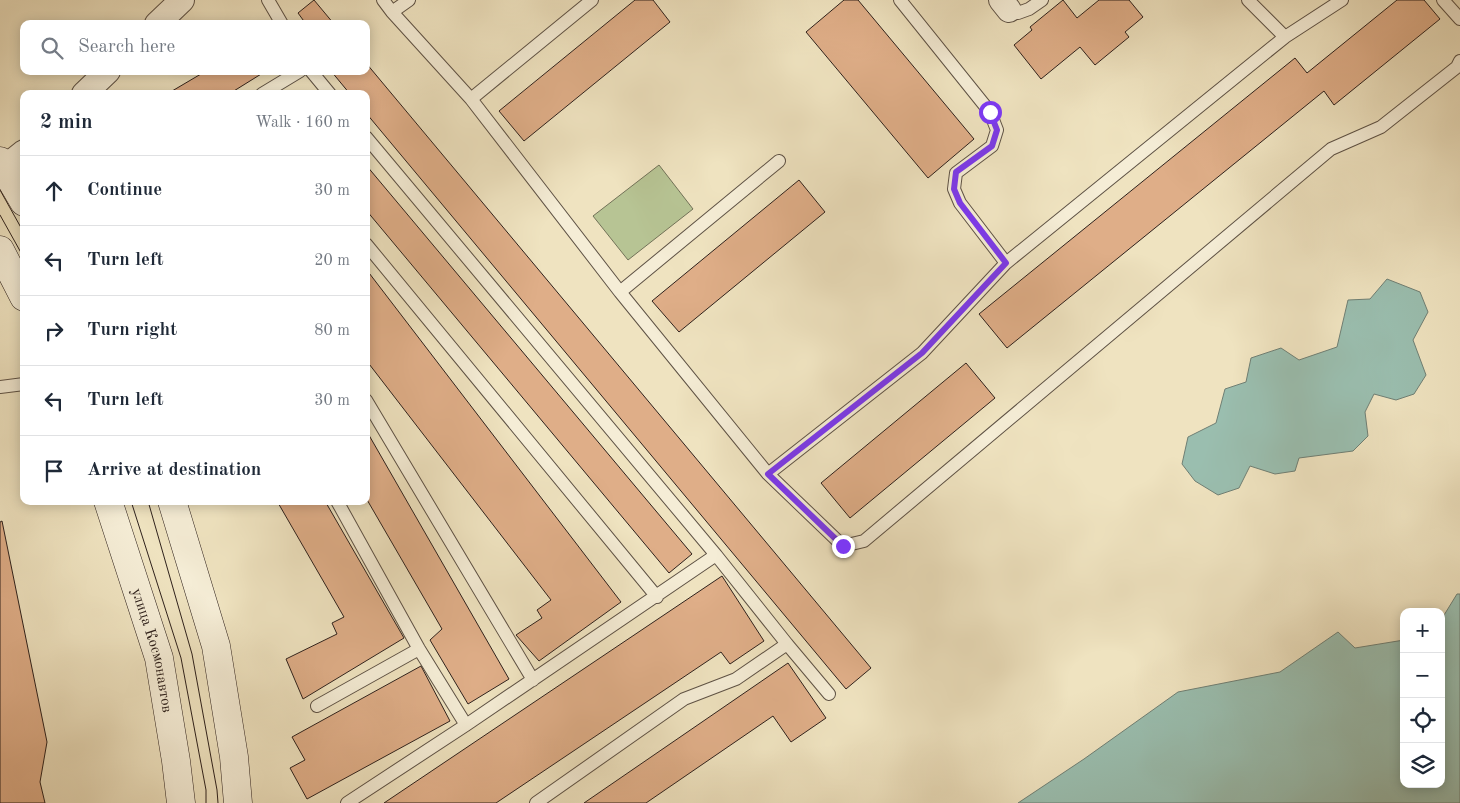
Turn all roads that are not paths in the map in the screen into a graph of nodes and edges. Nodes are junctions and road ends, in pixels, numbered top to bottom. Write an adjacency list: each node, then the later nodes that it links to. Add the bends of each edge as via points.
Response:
1 (182, 0): 14 (street)
2 (268, 0): 15 (lane)
3 (383, 0): 12 (lane)
4 (409, 0): 12 (lane)
5 (592, 0): 24 (lane)
6 (900, 0): 31 (lane, via 990,112 997,130 992,146 956,172 954,189 960,203)
7 (1042, 0): 11 (lane, via 1018,13)
8 (1248, 0): 16 (lane)
9 (1443, 0): 13 (lane)
10 (1336, 1): 16 (lane)
11 (1005, 5)
12 (392, 12): 24 (lane)
13 (1460, 19)
14 (161, 20)
15 (280, 20)
16 (1285, 37): 31 (lane)
17 (1460, 61): 37 (lane, via 1457,68 1381,127 1331,148 864,541 843,546)
18 (104, 75): 21 (street)
19 (293, 75): 22 (lane)
20 (314, 75): 23 (lane)
21 (88, 90)
22 (269, 90)
23 (327, 90)
24 (471, 100): 33 (lane)
25 (370, 142): 41 (lane)
26 (779, 161): 33 (lane)
27 (7, 163): 28 (main road)
28 (20, 193)
29 (370, 249): 42 (lane)
30 (0, 250): 32 (main road)
31 (1006, 263): 37 (lane, via 922,353)
32 (20, 289)
33 (620, 292): 37 (lane)
34 (20, 384): 35 (lane)
35 (1, 385)
36 (370, 407): 45 (lane)
37 (768, 474)
38 (109, 505): 49 (main road, улица Космонавтов, via 159,658)
39 (173, 505): 50 (main road, via 216,646)
40 (339, 505): 44 (lane)
41 (716, 555): 42 (lane); 43 (lane)
42 (657, 597): 45 (lane)
43 (787, 644): 46 (lane); 52 (lane, via 736,679 684,699)
44 (420, 649): 47 (lane); 48 (lane)
45 (533, 680): 48 (lane)
46 (829, 694)
47 (317, 706)
48 (466, 725): 51 (lane)
49 (181, 803)
50 (238, 803)
51 (347, 803)
52 (536, 803)

